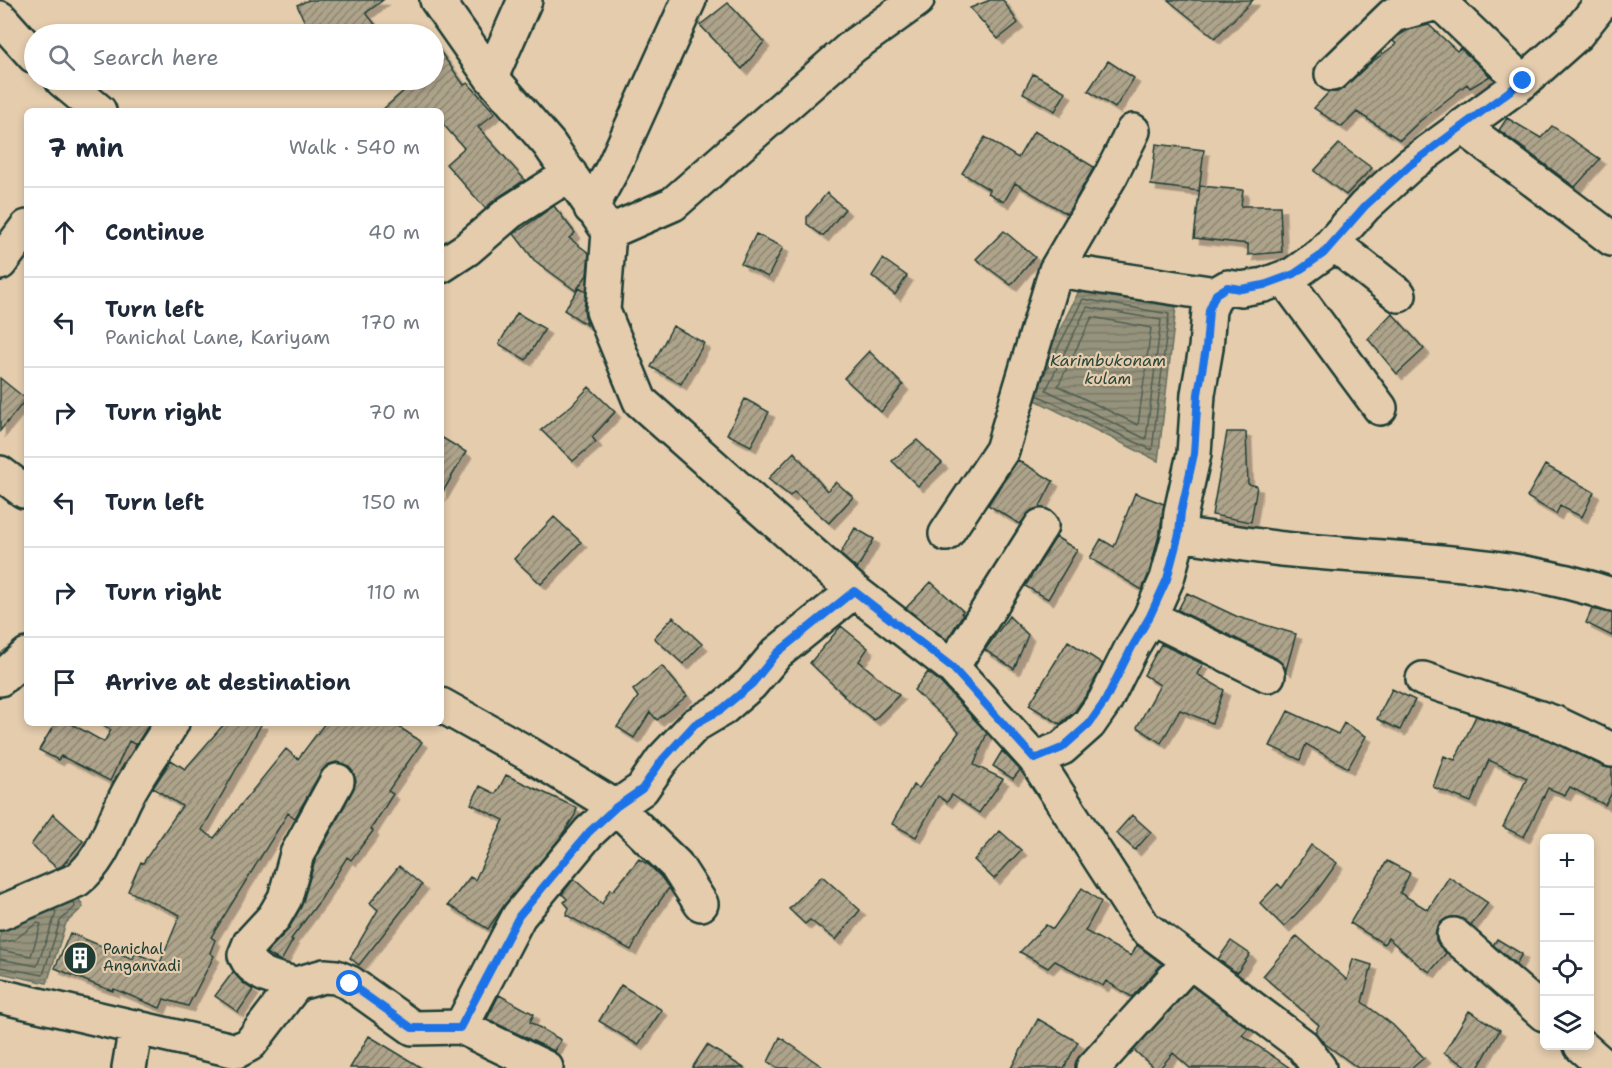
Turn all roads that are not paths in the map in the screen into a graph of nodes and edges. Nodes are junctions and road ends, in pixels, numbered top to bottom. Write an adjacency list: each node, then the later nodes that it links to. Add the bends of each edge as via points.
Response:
1 (437, 0): 10 (street)
2 (525, 0): 10 (street)
3 (690, 0): 17 (street, via 614,166)
4 (917, 0): 17 (street, via 853,46 673,204)
5 (1444, 0): 9 (street, via 1394,15); 11 (street, via 1449,11)
6 (1604, 0): 11 (street, via 1577,34)
7 (0, 18): 8 (street)
8 (24, 45)
9 (1332, 74)
10 (491, 77): 16 (street)
11 (1523, 81): 14 (street)
12 (74, 90): 13 (street)
13 (95, 108)
14 (1462, 126): 19 (street); 20 (street, via 1402,172)
15 (1133, 131): 23 (street)
16 (570, 174): 17 (street); 22 (street, via 510,212)
17 (600, 220): 33 (street, via 603,311 640,401)
18 (24, 231): 21 (street)
19 (1612, 239)
20 (1333, 243): 24 (street, via 1323,254); 26 (street)
21 (0, 264)
22 (444, 264)
23 (1056, 270): 25 (street); 31 (street, via 1002,450)
24 (1284, 278): 25 (street, via 1241,289 1227,287); 27 (street)
25 (1216, 294): 32 (street, via 1209,310 1194,454)
26 (1399, 295)
27 (1380, 408)
28 (0, 472): 29 (street)
29 (24, 491)
30 (1041, 526): 37 (street)
31 (946, 534)
32 (1179, 534): 34 (street, via 1281,549 1478,565 1583,585); 35 (street, via 1167,579)
33 (854, 591): 37 (street); 46 (street, via 777,653 752,684 722,709 695,724 642,789)
34 (1612, 595)
35 (1150, 616): 38 (street); 44 (street, via 1089,724 1062,748)
36 (24, 658): 39 (street)
37 (952, 667): 44 (street)
38 (1268, 675)
39 (0, 679)
40 (1423, 679): 43 (street, via 1555,723)
41 (444, 707): 46 (street)
42 (170, 726): 48 (street, via 126,796 88,872)
43 (1612, 750)
44 (1035, 759): 50 (street, via 1144,927)
45 (336, 782): 51 (street, via 297,854 285,898 245,955 249,964 264,975)
46 (616, 807): 47 (street, via 676,865); 55 (street, via 589,832 519,916)
47 (701, 904)
48 (0, 913)
49 (1454, 935): 53 (street)
50 (1190, 961): 58 (street, via 1303,1046); 61 (street)
51 (296, 984): 55 (street, via 324,976 336,977 412,1028); 57 (street)
52 (0, 996): 54 (street)
53 (1540, 1010)
54 (136, 1028): 57 (street); 59 (street)
55 (460, 1028): 60 (street)
56 (1586, 1050): 62 (street)
57 (239, 1060)
58 (1318, 1067)
59 (129, 1068)
60 (546, 1068)
61 (1093, 1068)
62 (1606, 1068)

